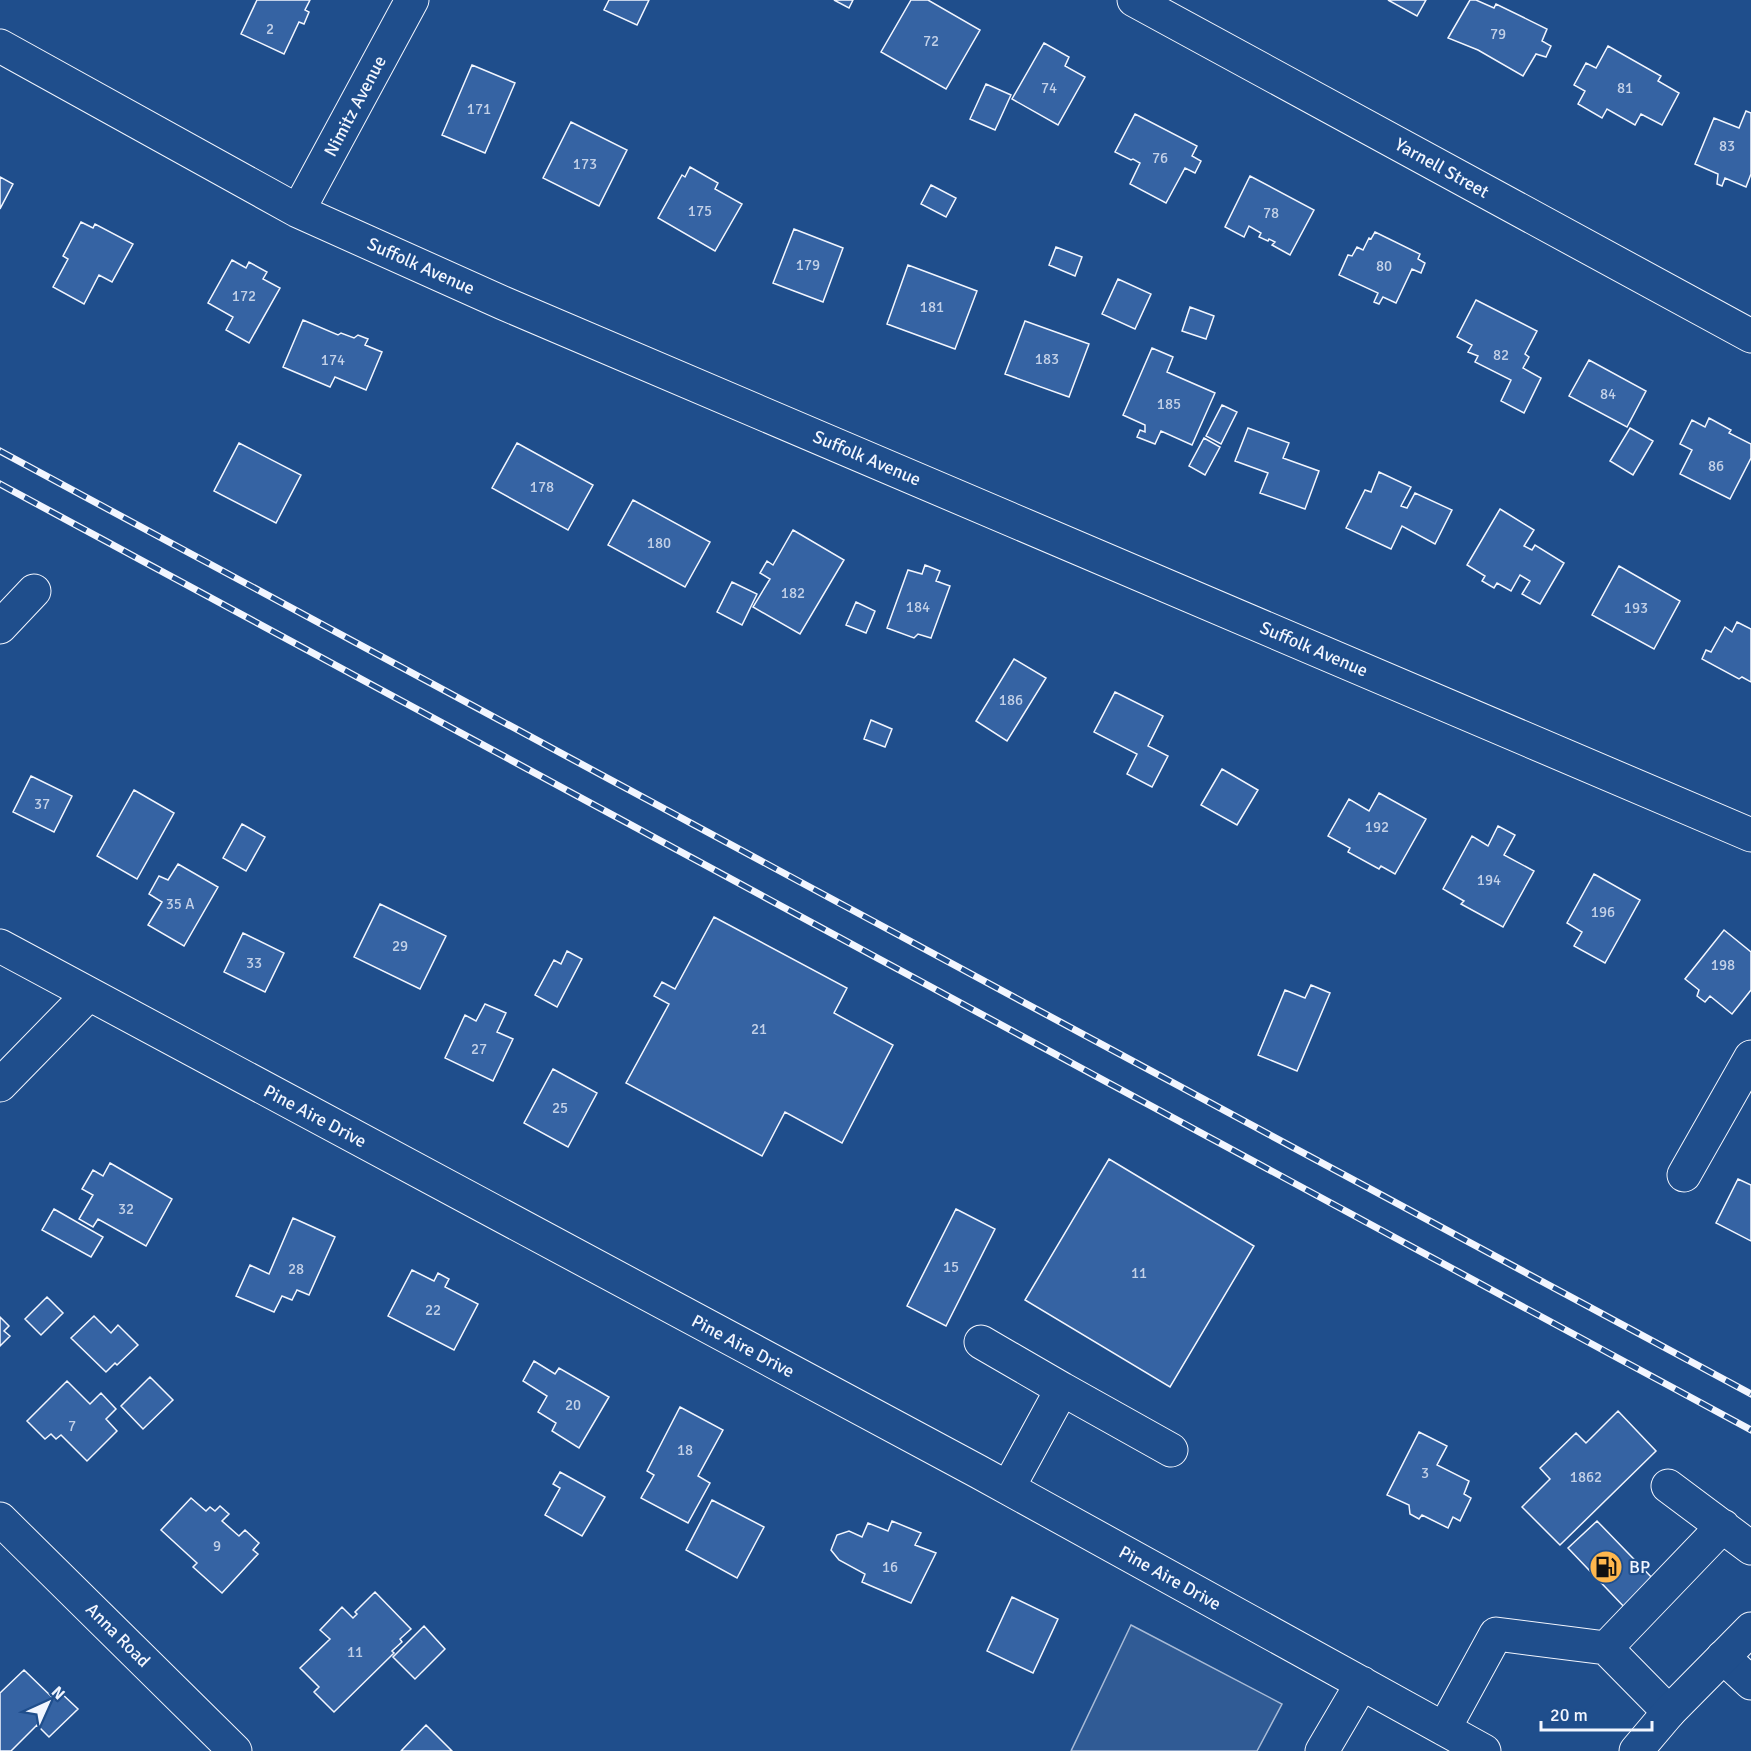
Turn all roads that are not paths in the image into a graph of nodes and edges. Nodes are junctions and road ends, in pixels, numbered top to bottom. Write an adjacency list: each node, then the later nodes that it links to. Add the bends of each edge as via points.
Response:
1 (412, 0): 4 (street, Nimitz Avenue)
2 (1134, 0): 5 (street, Yarnell Street)
3 (0, 46): 4 (street, Suffolk Avenue)
4 (298, 211): 8 (street, Suffolk Avenue, via 503,303)
5 (1751, 336)
6 (34, 591): 7 (street)
7 (0, 627)
8 (1751, 835)
9 (0, 946): 10 (street, Pine Aire Drive)
10 (89, 994): 12 (street); 18 (street, Pine Aire Drive)
11 (1751, 1058): 13 (street)
12 (0, 1085)
13 (1684, 1175)
14 (981, 1342): 15 (street)
15 (1062, 1389): 16 (street); 18 (street)
16 (1171, 1450)
17 (1668, 1486): 20 (street)
18 (1008, 1488): 25 (street, Pine Aire Drive)
19 (0, 1519): 29 (street, Anna Road)
20 (1724, 1526): 21 (street); 23 (street)
21 (1751, 1548)
22 (1751, 1629): 24 (street)
23 (1605, 1648): 27 (street); 28 (street, via 1497,1634)
24 (1723, 1657): 26 (street); 27 (street)
25 (1362, 1683): 28 (street, Pine Aire Drive); 30 (street)
26 (1751, 1683)
27 (1669, 1712): 32 (street)
28 (1444, 1729): 31 (street, Pine Aire Drive)
29 (235, 1751)
30 (1322, 1751)
31 (1484, 1751)
32 (1636, 1751)

